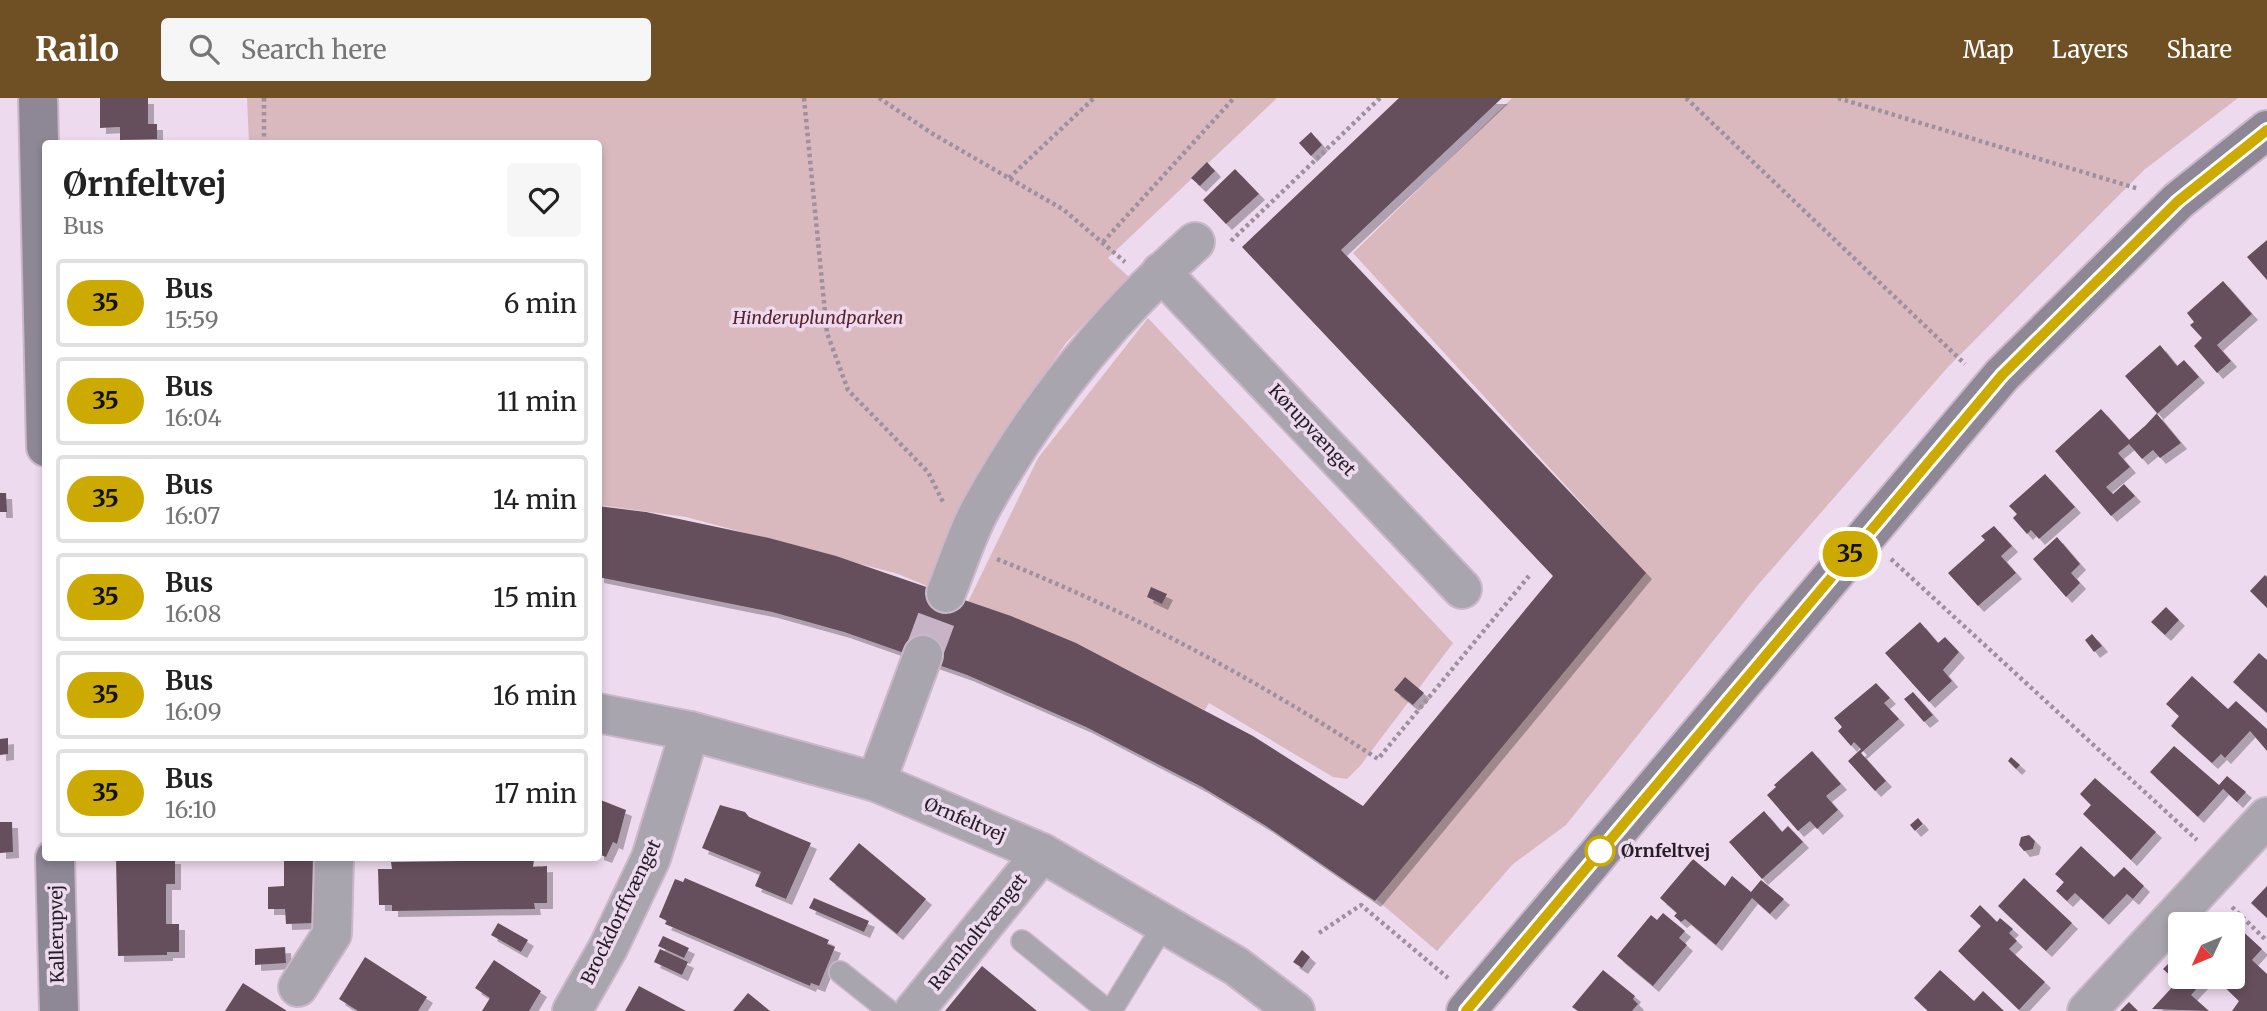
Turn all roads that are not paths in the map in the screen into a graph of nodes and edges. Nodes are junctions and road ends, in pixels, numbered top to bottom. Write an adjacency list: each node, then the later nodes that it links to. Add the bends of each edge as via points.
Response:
1 (38, 98): 4 (main road)
2 (2267, 130): 20 (main road, via 2178,201 1990,388)
3 (1195, 242): 5 (street)
4 (42, 272)
5 (1155, 278): 6 (street, Kørupvænget); 7 (street, via 1100,336 1043,408 979,512)
6 (1462, 589)
7 (946, 593)
8 (923, 655): 11 (street)
9 (602, 714): 10 (street, Ørnfeltvej)
10 (690, 731): 11 (street, Ørnfeltvej); 22 (street, Brockdorffvænget, via 651,858)
11 (876, 782): 13 (street, Ørnfeltvej)
12 (2267, 817): 27 (street)
13 (1042, 853): 16 (street, Ørnfeltvej); 24 (street, Ravnholtvænget)
14 (55, 861): 21 (main road, Kallerupvej)
15 (334, 861): 19 (street, via 332,934)
16 (1166, 923): 25 (lane); 26 (street, Ørnfeltvej, via 1236,966)
17 (1022, 941): 25 (lane)
18 (840, 972): 23 (lane)
19 (299, 987)
20 (1470, 1005)
21 (59, 1011)
22 (572, 1011)
23 (889, 1011)
24 (914, 1011)
25 (1109, 1011)
26 (1295, 1011)
27 (2087, 1011)

